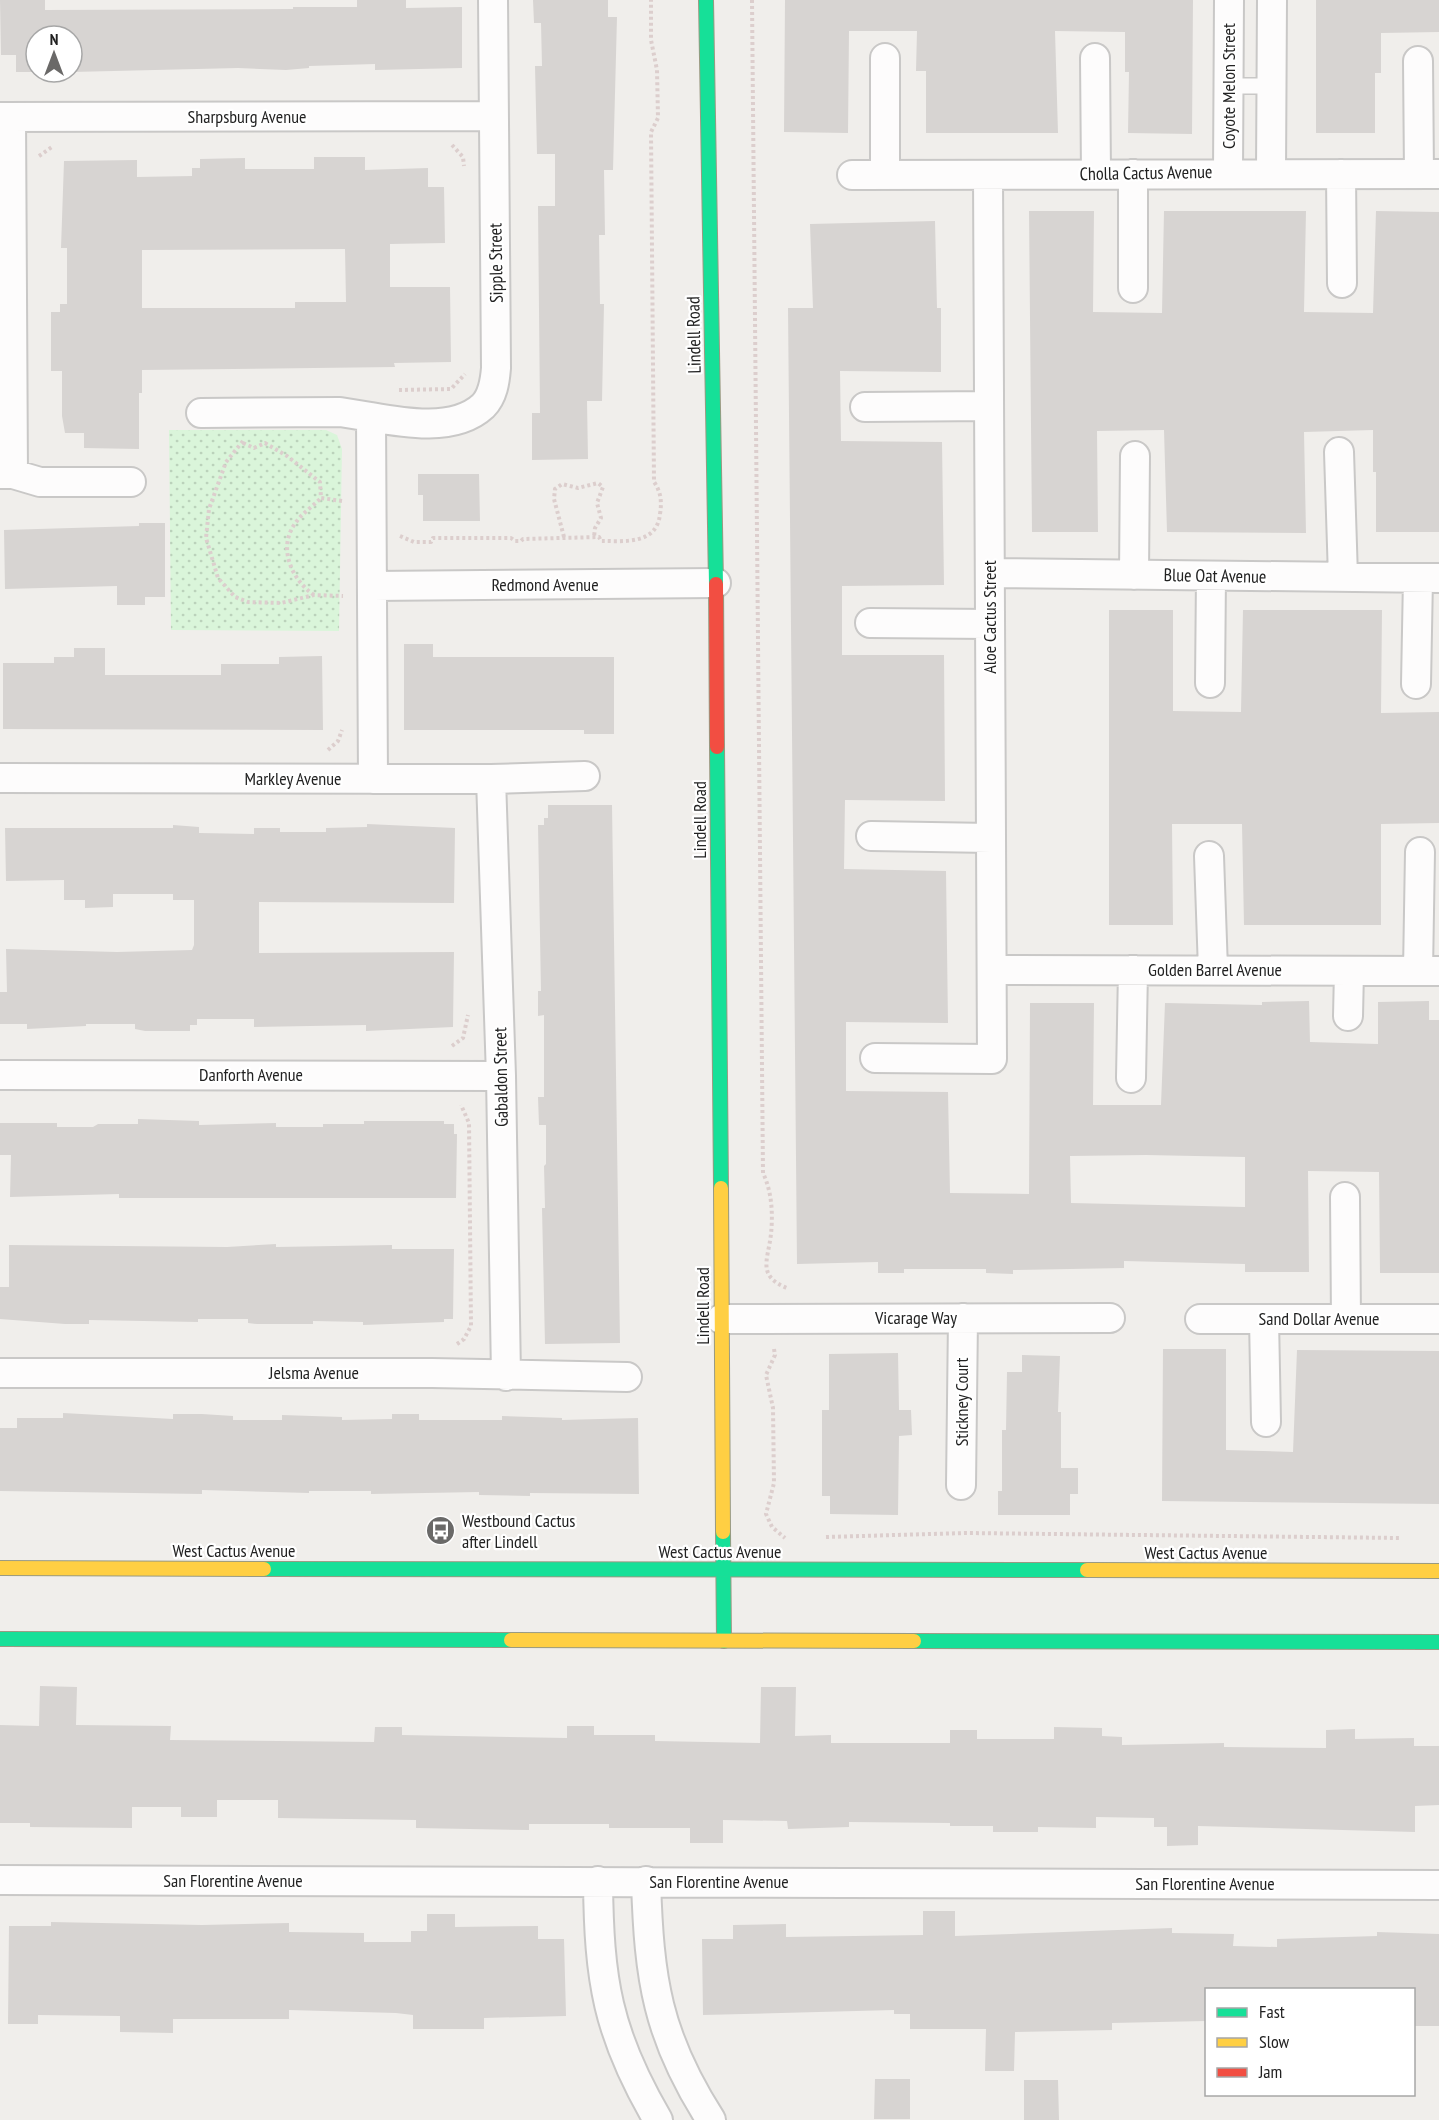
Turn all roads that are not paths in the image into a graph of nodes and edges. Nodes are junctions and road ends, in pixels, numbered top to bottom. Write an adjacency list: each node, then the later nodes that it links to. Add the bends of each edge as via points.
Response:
1 (494, 0): 10 (street, Sipple Street)
2 (706, 0): 36 (main road, Lindell Road)
3 (1229, 0): 8 (street, Coyote Melon Street)
4 (1272, 0): 9 (street)
5 (885, 58): 19 (street)
6 (1095, 58): 14 (street)
7 (1418, 61): 17 (street)
8 (1229, 86): 9 (lane); 12 (street, Coyote Melon Street)
9 (1272, 86): 13 (street)
10 (494, 116): 11 (street, Sharpsburg Avenue); 26 (street, Sipple Street, via 494,389 483,406 446,422 401,423)
11 (5, 117): 29 (street)
12 (1228, 172): 13 (street, Cholla Cactus Avenue); 15 (street, Cholla Cactus Avenue)
13 (1271, 172): 16 (street, Cholla Cactus Avenue)
14 (1096, 174): 15 (street, Cholla Cactus Avenue); 20 (street, Cholla Cactus Avenue)
15 (1133, 174): 22 (street)
16 (1341, 174): 17 (street, Cholla Cactus Avenue); 21 (street)
17 (1429, 174)
18 (852, 175): 19 (street, Cholla Cactus Avenue)
19 (885, 175): 20 (street, Cholla Cactus Avenue)
20 (988, 175): 23 (street, Aloe Cactus Street)
21 (1342, 283)
22 (1132, 288)
23 (989, 406): 24 (street); 31 (street, Aloe Cactus Street)
24 (865, 407)
25 (201, 413): 26 (street, Sipple Street, via 340,412)
26 (371, 417): 37 (street)
27 (1339, 452): 34 (street)
28 (1135, 456): 32 (street)
29 (7, 474): 30 (street, via 40,482)
30 (131, 482)
31 (990, 573): 32 (street, Blue Oat Avenue); 39 (street, Aloe Cactus Street)
32 (1134, 575): 33 (street, Blue Oat Avenue)
33 (1211, 576): 34 (street, Blue Oat Avenue); 40 (street)
34 (1343, 577): 35 (street, Blue Oat Avenue)
35 (1428, 578): 41 (street)
36 (716, 583): 37 (street, Redmond Avenue); 65 (main road, Lindell Road)
37 (373, 586): 44 (street)
38 (870, 623): 39 (street)
39 (990, 624): 47 (street, Aloe Cactus Street)
40 (1210, 683)
41 (1416, 684)
42 (585, 776): 45 (street, Markley Avenue)
43 (0, 778): 44 (street, Markley Avenue)
44 (373, 779): 45 (street, Markley Avenue)
45 (491, 779): 58 (street, Gabaldon Street)
46 (871, 836): 47 (street)
47 (991, 838): 50 (street, Aloe Cactus Street)
48 (1420, 852): 54 (street)
49 (1209, 856): 52 (street)
50 (992, 970): 51 (street, Golden Barrel Avenue); 56 (street, Aloe Cactus Street, via 992,1059)
51 (1132, 970): 52 (street, Golden Barrel Avenue); 59 (street)
52 (1213, 970): 53 (street, Golden Barrel Avenue)
53 (1349, 970): 54 (street, Golden Barrel Avenue); 55 (street)
54 (1428, 970)
55 (1348, 1016)
56 (875, 1058)
57 (0, 1075): 58 (street, Danforth Avenue)
58 (501, 1076): 69 (street, Gabaldon Street)
59 (1131, 1078)
60 (1345, 1197): 66 (street)
61 (963, 1318): 62 (street, Vicarage Way); 65 (street, Vicarage Way); 72 (street, Stickney Court)
62 (1110, 1318)
63 (1200, 1318): 64 (street, Sand Dollar Avenue)
64 (1264, 1318): 66 (street, Sand Dollar Avenue); 71 (street)
65 (721, 1319): 74 (main road, Lindell Road)
66 (1346, 1319): 67 (street, Sand Dollar Avenue)
67 (1439, 1319)
68 (0, 1373): 69 (street, Jelsma Avenue)
69 (506, 1376): 70 (street, Jelsma Avenue)
70 (627, 1377)
71 (1266, 1422)
72 (962, 1485)
73 (0, 1568): 74 (main road, West Cactus Avenue)
74 (724, 1570): 75 (main road, West Cactus Avenue); 77 (main road, Lindell Road)
75 (1439, 1571)
76 (0, 1639): 77 (main road)
77 (724, 1641): 78 (main road)
78 (1439, 1642)
79 (0, 1880): 80 (street, San Florentine Avenue)
80 (598, 1881): 81 (street, San Florentine Avenue); 83 (street, via 602,1979 614,2030 634,2079)
81 (646, 1881): 82 (street, San Florentine Avenue); 84 (street, via 648,1953 660,2018 682,2073)
82 (1439, 1886)
83 (658, 2120)
84 (711, 2120)

